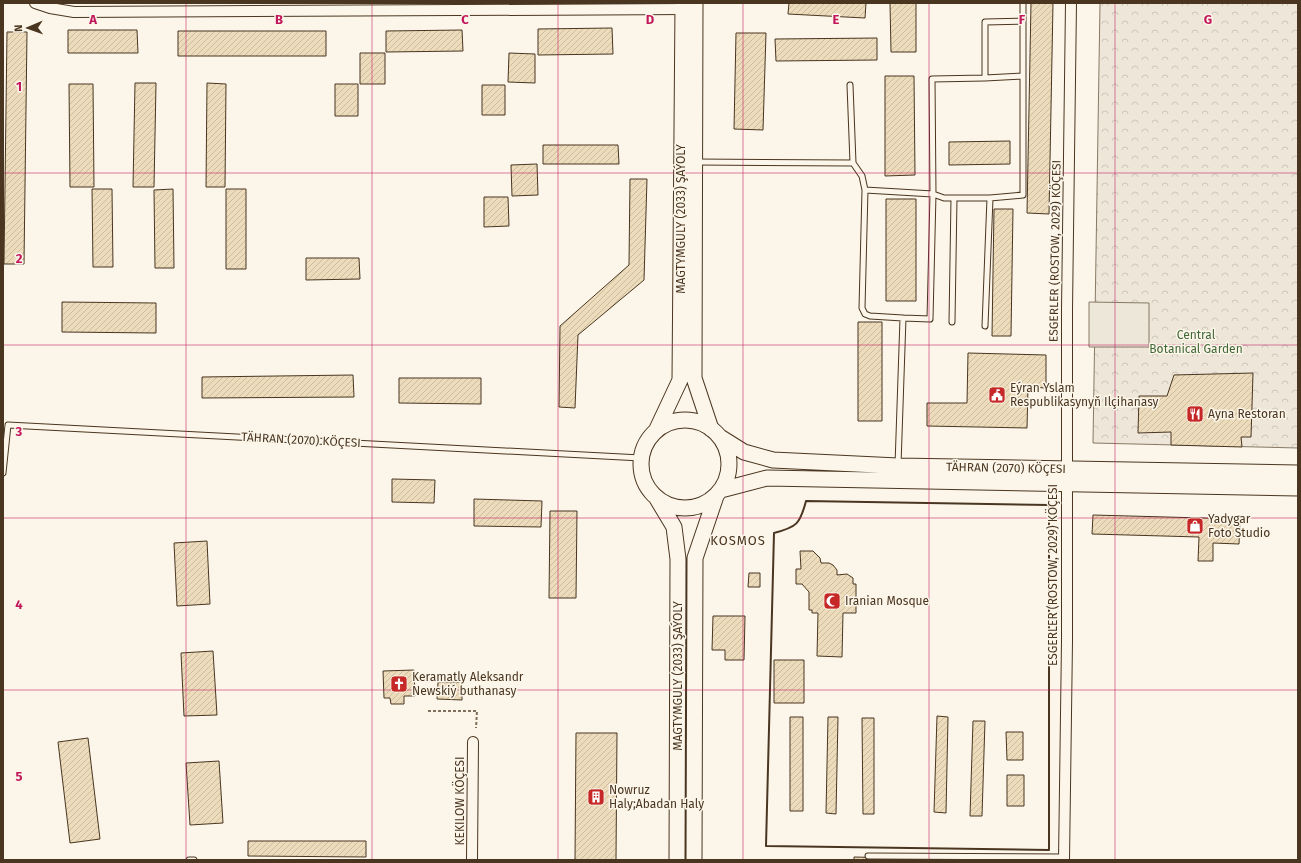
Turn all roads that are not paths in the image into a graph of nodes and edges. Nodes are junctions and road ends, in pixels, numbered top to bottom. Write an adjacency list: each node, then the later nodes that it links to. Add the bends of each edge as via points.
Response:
1 (35, 3): 6 (street, via 74,12)
2 (1023, 3): 7 (lane)
3 (1071, 3): 26 (street, ESGERLER (ROSTOW, 2029) KÖÇESI)
4 (627, 6): 5 (street); 6 (street)
5 (689, 6): 11 (main road, MAGTYMGULY (2033) ŞAÝOLY); 20 (main road, MAGTYMGULY (2033) ŞAÝOLY, via 680,380)
6 (118, 7)
7 (1023, 21): 8 (lane); 9 (lane, via 985,22)
8 (1023, 76): 9 (lane); 16 (lane, via 1023,193)
9 (984, 78): 14 (lane, via 932,79)
10 (850, 85): 12 (lane)
11 (695, 162): 12 (lane); 21 (main road, MAGTYMGULY (2033) ŞAÝOLY, via 694,378)
12 (853, 163): 13 (lane, via 862,176)
13 (865, 190): 14 (lane); 17 (lane, via 862,308 865,314 870,316)
14 (933, 194): 15 (lane); 17 (lane, via 930,319)
15 (954, 198): 16 (lane); 18 (lane)
16 (990, 198): 19 (lane)
17 (902, 318): 23 (lane)
18 (952, 322)
19 (985, 326)
20 (657, 429): 21 (main road, via 680,420 696,421); 22 (main road, via 646,442)
21 (716, 433): 23 (main road, TÄHRAN (2070) KÖÇESI, via 744,452 773,460); 28 (main road, via 727,452 729,467 725,483)
22 (641, 458): 24 (lane, TÄHRAN (2070) KÖÇESI, via 8,425); 29 (main road, via 645,484)
23 (898, 466): 26 (main road, TÄHRAN (2070) KÖÇESI)
24 (3, 473)
25 (1298, 473): 26 (main road, TÄHRAN (2070) KÖÇESI)
26 (1066, 477): 27 (main road, TÄHRAN (2070) KÖÇESI); 28 (main road, TÄHRAN (2070) KÖÇESI, via 766,478); 32 (street, ESGERLER (ROSTOW, 2029) KÖÇESI)
27 (1298, 488)
28 (718, 493): 29 (main road, via 702,505 686,508 670,506); 37 (main road, MAGTYMGULY (2033) ŞAÝOLY, via 695,558)
29 (656, 497): 36 (main road, MAGTYMGULY (2033) ŞAÝOLY, via 674,527 678,559)
30 (473, 742): 35 (street, KEKILOW KÖÇESI)
31 (868, 856): 32 (lane)
32 (1064, 859)
33 (189, 860): 34 (lane)
34 (194, 860)
35 (472, 860)
36 (676, 860)
37 (694, 860)

